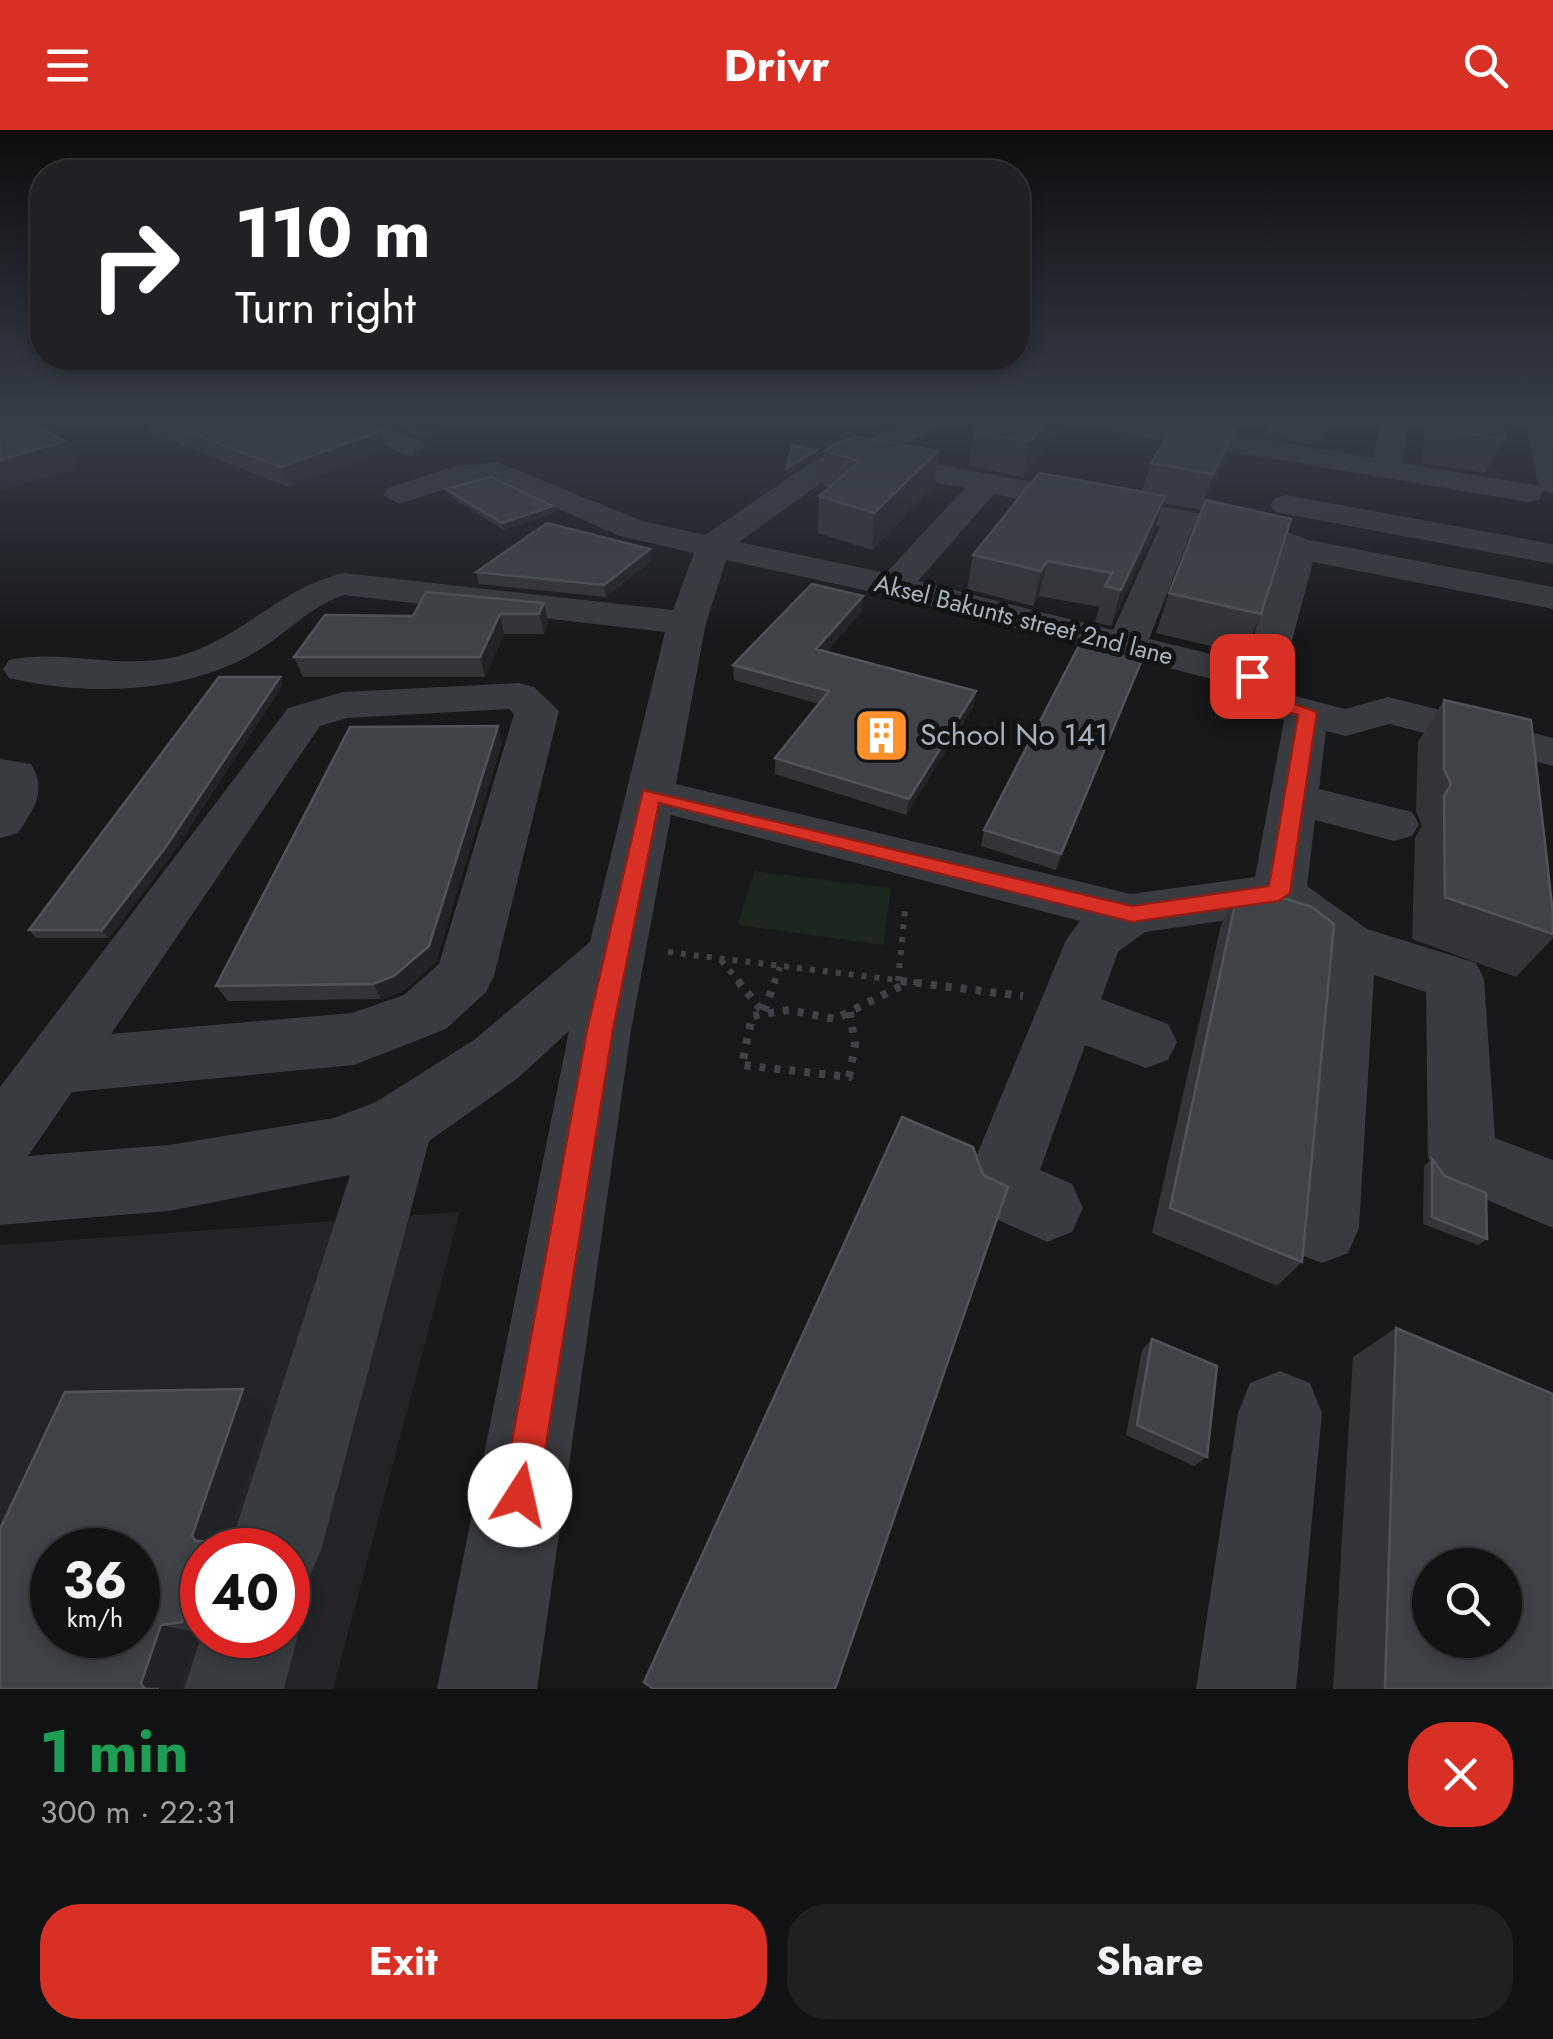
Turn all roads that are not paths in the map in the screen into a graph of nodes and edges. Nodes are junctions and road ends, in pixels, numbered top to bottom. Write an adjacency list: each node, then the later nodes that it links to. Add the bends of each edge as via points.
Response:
1 (413, 491): 8 (street, Aksel Bakunts street 2nd lane)
2 (543, 491): 13 (street, Aksel Bakunts street 2nd lane, via 632,529)
3 (790, 491): 13 (street)
4 (980, 491): 15 (street)
5 (1029, 491): 9 (street)
6 (1074, 491): 9 (street)
7 (1289, 491): 10 (street)
8 (399, 496)
9 (1069, 498): 11 (street)
10 (1286, 505): 12 (street); 14 (street)
11 (1178, 519): 12 (street); 18 (street)
12 (1287, 543): 16 (street); 20 (street)
13 (714, 544): 15 (street, Aksel Bakunts street 2nd lane); 17 (street)
14 (1553, 554)
15 (894, 586): 18 (street, Aksel Bakunts street 2nd lane)
16 (1553, 598)
17 (687, 623): 19 (street, via 344,584 324,586 241,644 182,666 128,678); 24 (street)
18 (1127, 644): 20 (street, Aksel Bakunts street 2nd lane)
19 (24, 669)
20 (1262, 678): 21 (street, Aksel Bakunts street 2nd lane, via 1280,705)
21 (1308, 712): 22 (street, Aksel Bakunts street 2nd lane, via 1346,723 1388,710); 25 (street)
22 (1553, 752)
23 (0, 774): 26 (street, via 14,775 15,800)
24 (650, 794): 29 (street); 31 (street)
25 (1294, 798): 27 (street); 28 (street)
26 (0, 822)
27 (1394, 824)
28 (1279, 893): 29 (street); 30 (street)
29 (1132, 914): 32 (street, via 1094,940)
30 (1347, 944): 38 (street, via 1454,980 1462,1157); 40 (street)
31 (642, 952): 35 (street); 45 (street)
32 (1067, 1007): 33 (street); 39 (street, via 999,1186)
33 (1146, 1042)
34 (55, 1066): 34 (street, via 354,1039 425,1012 465,976 536,711 519,696 343,705 304,717); 36 (street)
35 (400, 1122): 37 (street, via 335,1149 168,1178); 42 (street)
36 (0, 1140)
37 (0, 1192)
38 (1553, 1194)
39 (1047, 1208)
40 (1322, 1228)
41 (1280, 1413): 46 (street)
42 (281, 1528)
43 (243, 1658): 44 (street)
44 (234, 1689)
45 (487, 1689)
46 (1246, 1689)

